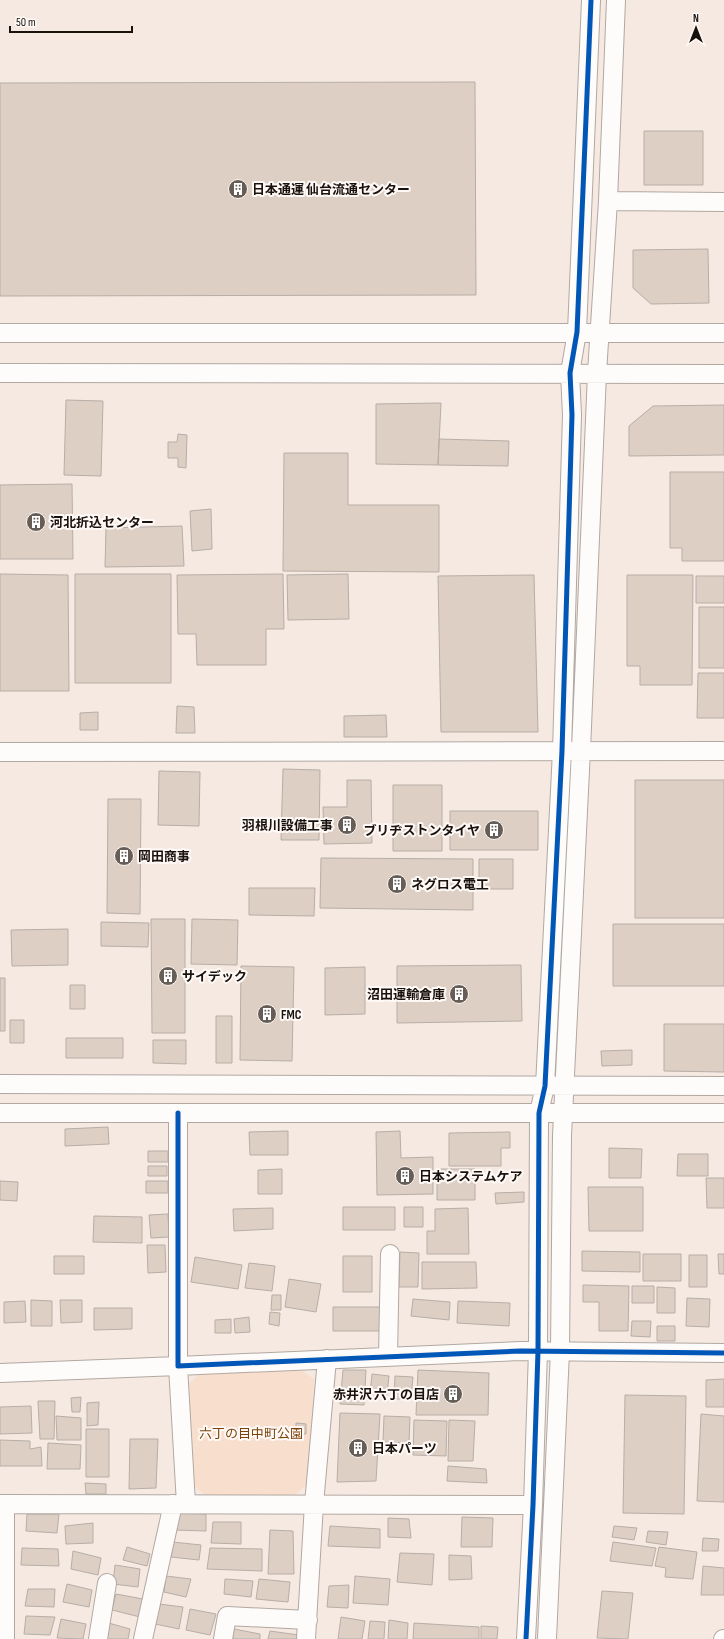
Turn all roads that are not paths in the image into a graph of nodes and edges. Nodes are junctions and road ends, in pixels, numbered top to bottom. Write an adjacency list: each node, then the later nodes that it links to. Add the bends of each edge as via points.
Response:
1 (591, 0): 5 (street)
2 (616, 0): 3 (street)
3 (608, 201): 4 (street); 6 (street)
4 (724, 202)
5 (577, 332): 6 (street); 7 (street); 10 (street)
6 (599, 332): 8 (street); 11 (street)
7 (0, 333)
8 (724, 333)
9 (0, 373): 10 (street)
10 (570, 373): 11 (street); 14 (street, via 572,415)
11 (597, 374): 12 (street); 13 (street)
12 (724, 374)
13 (581, 750): 14 (street); 15 (street); 18 (street)
14 (562, 751): 16 (street); 19 (street)
15 (724, 751)
16 (0, 752)
17 (0, 1084): 19 (street)
18 (564, 1085): 19 (street); 20 (street); 21 (street)
19 (545, 1086): 24 (street)
20 (724, 1086)
21 (563, 1112): 24 (street); 25 (street); 28 (street)
22 (0, 1113): 23 (street)
23 (178, 1113): 24 (street); 32 (street)
24 (539, 1113): 27 (street)
25 (724, 1113)
26 (390, 1254): 30 (street)
27 (538, 1351): 28 (street); 30 (street); 37 (street)
28 (560, 1351): 29 (street); 47 (street)
29 (724, 1353)
30 (388, 1357): 31 (street)
31 (327, 1359): 32 (street); 36 (street)
32 (178, 1366): 33 (street); 35 (street)
33 (0, 1373)
34 (3, 1504): 35 (street); 39 (street)
35 (179, 1504): 36 (street); 43 (street)
36 (314, 1504): 37 (street); 40 (street)
37 (533, 1505): 46 (street)
38 (107, 1583): 42 (street)
39 (2, 1617): 41 (street)
40 (308, 1620): 44 (street, via 227,1616); 45 (street)
41 (6, 1639)
42 (98, 1639)
43 (142, 1639)
44 (223, 1639)
45 (306, 1639)
46 (526, 1639)
47 (547, 1639)

